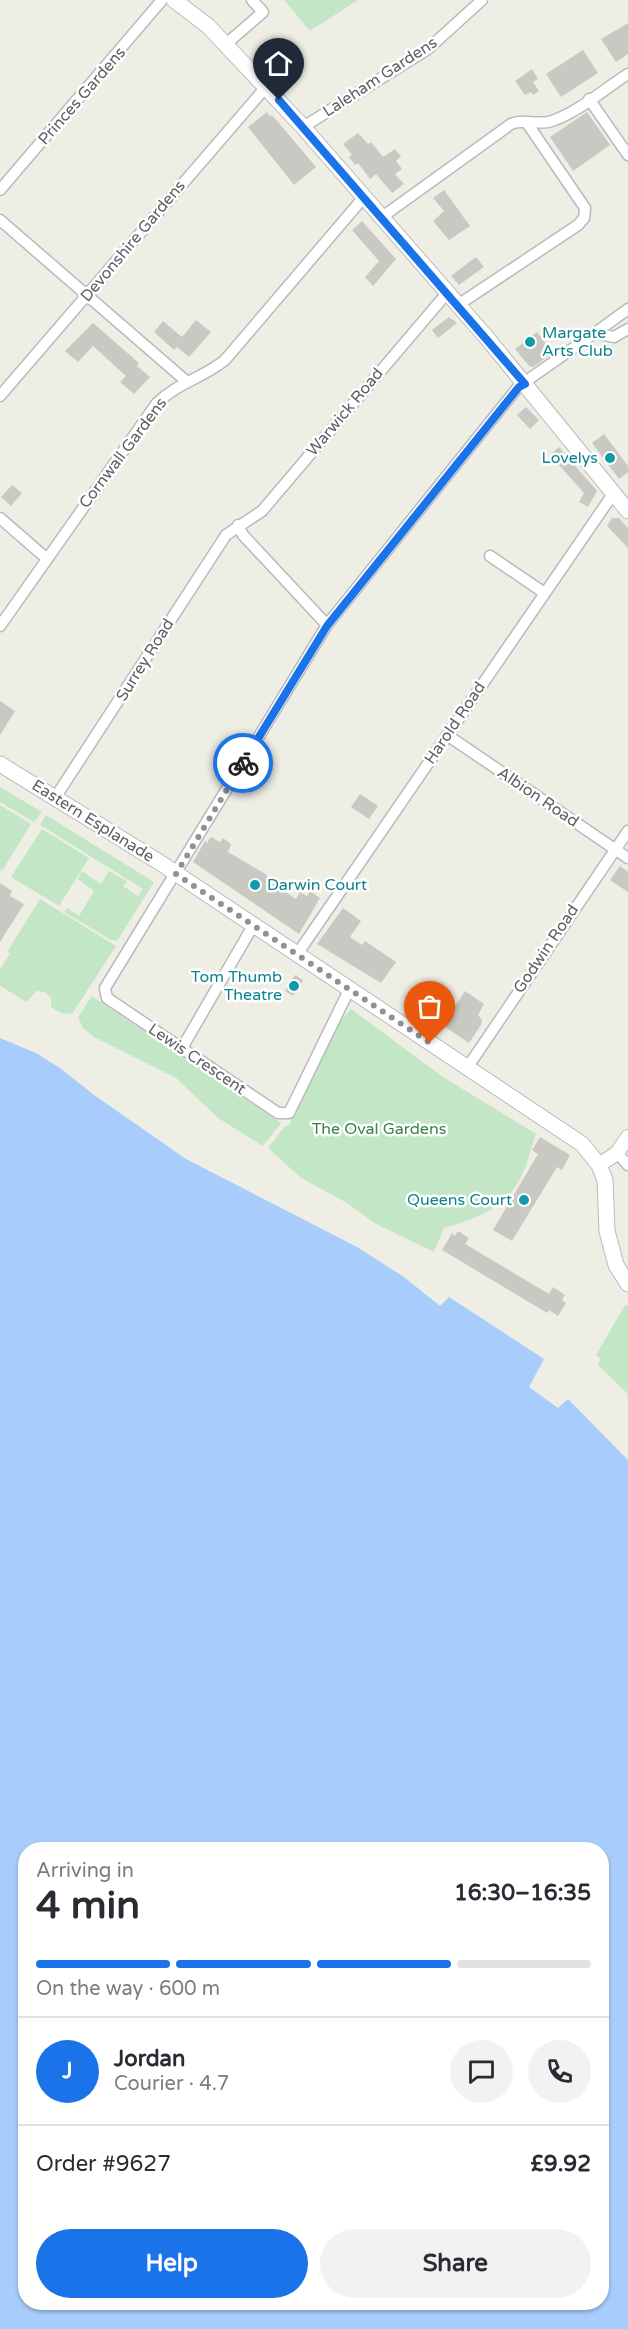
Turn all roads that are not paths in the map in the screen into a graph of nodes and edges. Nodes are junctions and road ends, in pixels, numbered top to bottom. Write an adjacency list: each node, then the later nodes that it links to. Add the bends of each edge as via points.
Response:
1 (162, 0): 12 (street, Princes Gardens)
2 (174, 0): 5 (main road)
3 (252, 0): 5 (street, via 263,12)
4 (482, 0): 10 (street, Laleham Gardens, via 428,49)
5 (226, 44): 7 (main road)
6 (628, 74): 8 (street)
7 (266, 87): 10 (main road); 17 (street, Devonshire Gardens)
8 (589, 99): 9 (street, via 551,122); 11 (street)
9 (527, 123): 14 (street, via 511,124); 18 (street, via 585,208 584,218)
10 (303, 127): 13 (main road)
11 (628, 155)
12 (0, 190)
13 (364, 197): 14 (main road); 22 (street, Cornwall Gardens, via 225,360)
14 (382, 217): 16 (main road)
15 (0, 220): 17 (street)
16 (447, 293): 18 (main road); 27 (street, Warwick Road, via 262,511)
17 (88, 295): 22 (street); 24 (street, Devonshire Gardens)
18 (458, 305): 23 (main road)
19 (628, 309): 21 (street)
20 (628, 328): 21 (street, via 614,337)
21 (595, 333): 23 (street)
22 (186, 381): 29 (street, Cornwall Gardens, via 157,403)
23 (525, 384): 25 (main road); 32 (street, via 486,425)
24 (0, 396)
25 (622, 499): 30 (street, Harold Road)
26 (0, 518): 29 (street)
27 (238, 525): 32 (street); 35 (street, Surrey Road, via 225,535)
28 (490, 556): 30 (street)
29 (46, 558): 31 (street, Cornwall Gardens)
30 (543, 592): 33 (street, Harold Road)
31 (0, 626)
32 (327, 626): 39 (street)
33 (447, 735): 37 (street, Albion Road); 41 (street, Harold Road)
34 (0, 764): 35 (main road, Eastern Esplanade)
35 (55, 798): 39 (main road, Eastern Esplanade)
36 (628, 831): 37 (street, Godwin Road)
37 (615, 850): 38 (street, Albion Road); 44 (street, Godwin Road)
38 (628, 858)
39 (176, 874): 40 (main road, Eastern Esplanade); 43 (street, Lewis Crescent, via 105,988 107,998)
40 (254, 924): 41 (main road, Eastern Esplanade); 43 (street)
41 (298, 953): 42 (main road, Eastern Esplanade)
42 (350, 988): 43 (street, Lewis Crescent, via 289,1113 278,1113); 44 (main road, Eastern Esplanade)
43 (182, 1048)
44 (467, 1068): 47 (main road, Eastern Esplanade, via 582,1144)
45 (628, 1137): 46 (street)
46 (617, 1153): 47 (street); 48 (street)
47 (599, 1165): 49 (main road, via 607,1190 606,1225 616,1265)
48 (628, 1165)
49 (628, 1284)

